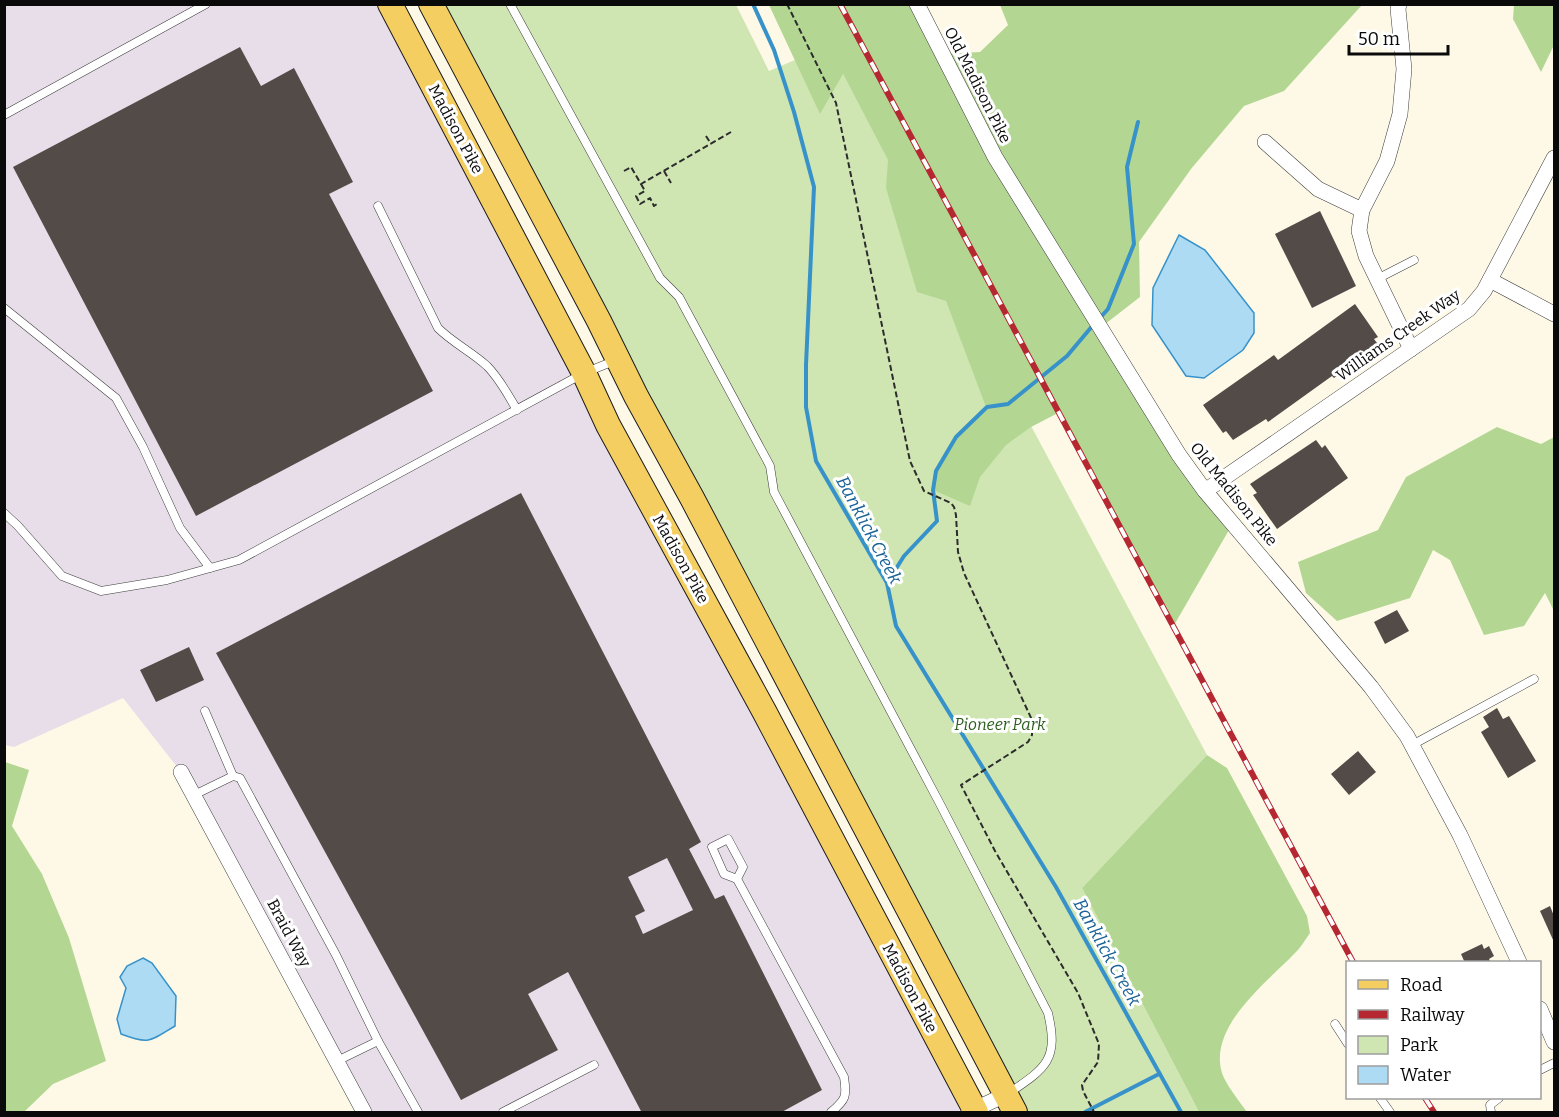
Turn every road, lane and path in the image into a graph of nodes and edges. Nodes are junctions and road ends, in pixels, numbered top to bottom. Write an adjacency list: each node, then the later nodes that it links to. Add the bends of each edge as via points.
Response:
1 (206, 4): 8 (lane)
2 (390, 4): 28 (main road, Madison Pike)
3 (431, 4): 27 (main road, Madison Pike)
4 (510, 4): 50 (lane, via 628,222 660,278 679,297 760,447 770,466 774,492 1048,1013 1052,1051 1045,1065)
5 (787, 4): 56 (path, via 836,103 910,461 928,495 951,503 964,573 1032,720 1032,735 1021,747 961,785 1078,993 1099,1044 1098,1062 1082,1086)
6 (917, 4): 30 (street, Old Madison Pike, via 995,157 1117,357)
7 (1400, 4): 20 (street, via 1404,69 1400,114 1387,161)
8 (4, 115)
9 (731, 132): 12 (path)
10 (706, 136): 12 (path)
11 (1265, 142): 20 (street, via 1318,189)
12 (711, 144): 15 (path)
13 (1554, 158): 23 (street, Williams Creek Way)
14 (624, 171): 17 (path, via 631,167)
15 (664, 171): 16 (path); 17 (path)
16 (671, 183)
17 (641, 184): 18 (path, via 645,191 636,196 640,204 650,198 654,206)
18 (657, 204)
19 (378, 207): 29 (lane, via 438,328 495,374)
20 (1362, 210): 22 (street, via 1359,231)
21 (1414, 260): 22 (lane)
22 (1377, 279): 26 (street)
23 (1490, 280): 25 (street); 26 (street, Williams Creek Way, via 1469,309)
24 (4, 308): 32 (lane, via 116,398 180,528)
25 (1554, 314)
26 (1411, 349): 30 (street, Williams Creek Way)
27 (618, 359): 28 (lane); 50 (main road, Madison Pike)
28 (584, 373): 29 (lane); 51 (main road, Madison Pike)
29 (517, 410): 32 (lane, via 239,560)
30 (1205, 491): 35 (street, Old Madison Pike, via 1371,687)
31 (4, 513): 32 (lane, via 62,576 101,591)
32 (210, 568)
33 (1534, 679): 35 (lane)
34 (205, 711): 37 (lane)
35 (1412, 745): 40 (street, Old Madison Pike, via 1460,835)
36 (181, 772): 38 (street, Braid Way)
37 (233, 776): 38 (lane); 43 (lane, via 240,778)
38 (194, 795): 46 (street, Braid Way)
39 (737, 879): 39 (lane, via 724,874 712,847 728,839 743,867); 55 (lane, via 844,1077 846,1093)
40 (1518, 961)
41 (1541, 1013): 45 (street)
42 (1335, 1024): 44 (lane)
43 (378, 1041): 46 (lane); 53 (lane)
44 (1346, 1042)
45 (1554, 1042)
46 (337, 1061): 52 (street, Braid Way)
47 (594, 1065): 54 (lane)
48 (1381, 1099): 57 (lane)
49 (1498, 1099): 58 (lane, via 1490,1105)
50 (1010, 1104): 51 (street)
51 (973, 1112)
52 (364, 1113)
53 (418, 1113)
54 (503, 1113)
55 (831, 1113)
56 (1094, 1113)
57 (1390, 1113)
58 (1491, 1113)

